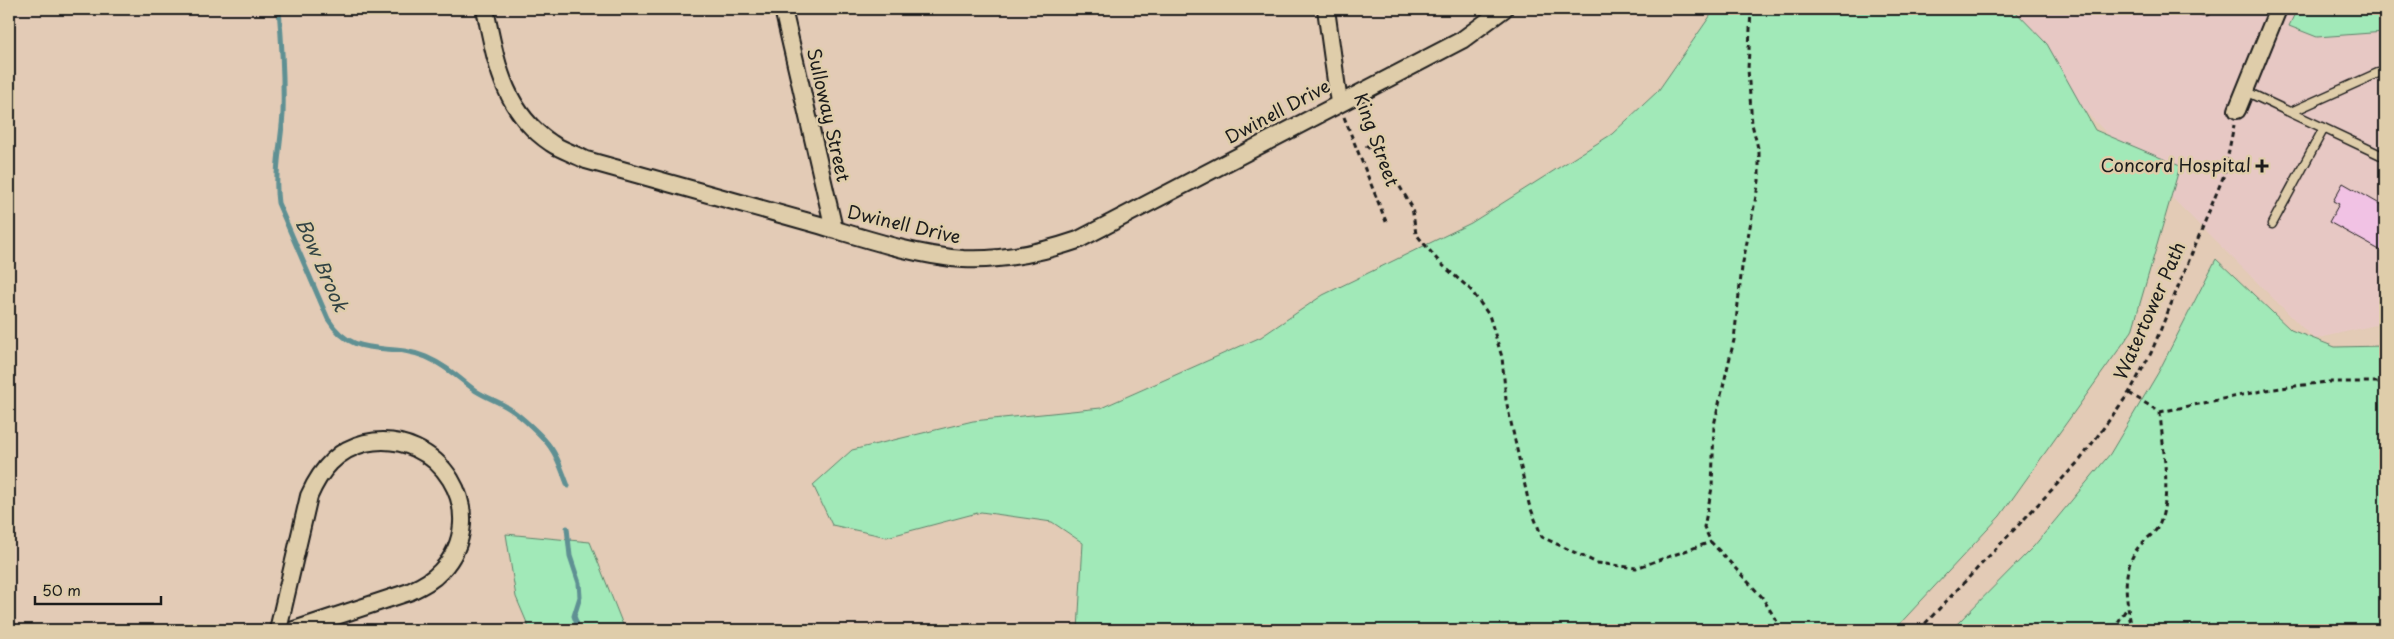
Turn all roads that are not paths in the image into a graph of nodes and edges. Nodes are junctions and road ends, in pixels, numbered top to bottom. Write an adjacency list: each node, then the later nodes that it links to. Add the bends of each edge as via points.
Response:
1 (485, 9): 14 (street, Dwinell Drive, via 497,65 511,103 551,143 586,160)
2 (783, 9): 14 (street, Sulloway Street)
3 (1326, 9): 8 (street, King Street)
4 (1504, 9): 8 (street, Dwinell Drive, via 1462,40)
5 (2278, 9): 7 (street)
6 (2385, 73): 10 (lane, via 2378,73)
7 (2245, 91): 9 (street); 10 (lane)
8 (1339, 103): 14 (street, Dwinell Drive, via 1078,240 1041,252 1002,259 963,259 924,254)
9 (2237, 110)
10 (2291, 112): 11 (lane)
11 (2324, 128): 12 (lane); 13 (lane)
12 (2385, 157)
13 (2272, 224)
14 (834, 229)
15 (278, 630): 16 (street, via 309,496 316,479 328,464 342,452 377,441 396,441 414,446 430,456 454,484 461,511 459,539 441,572 409,592)
16 (294, 630)

